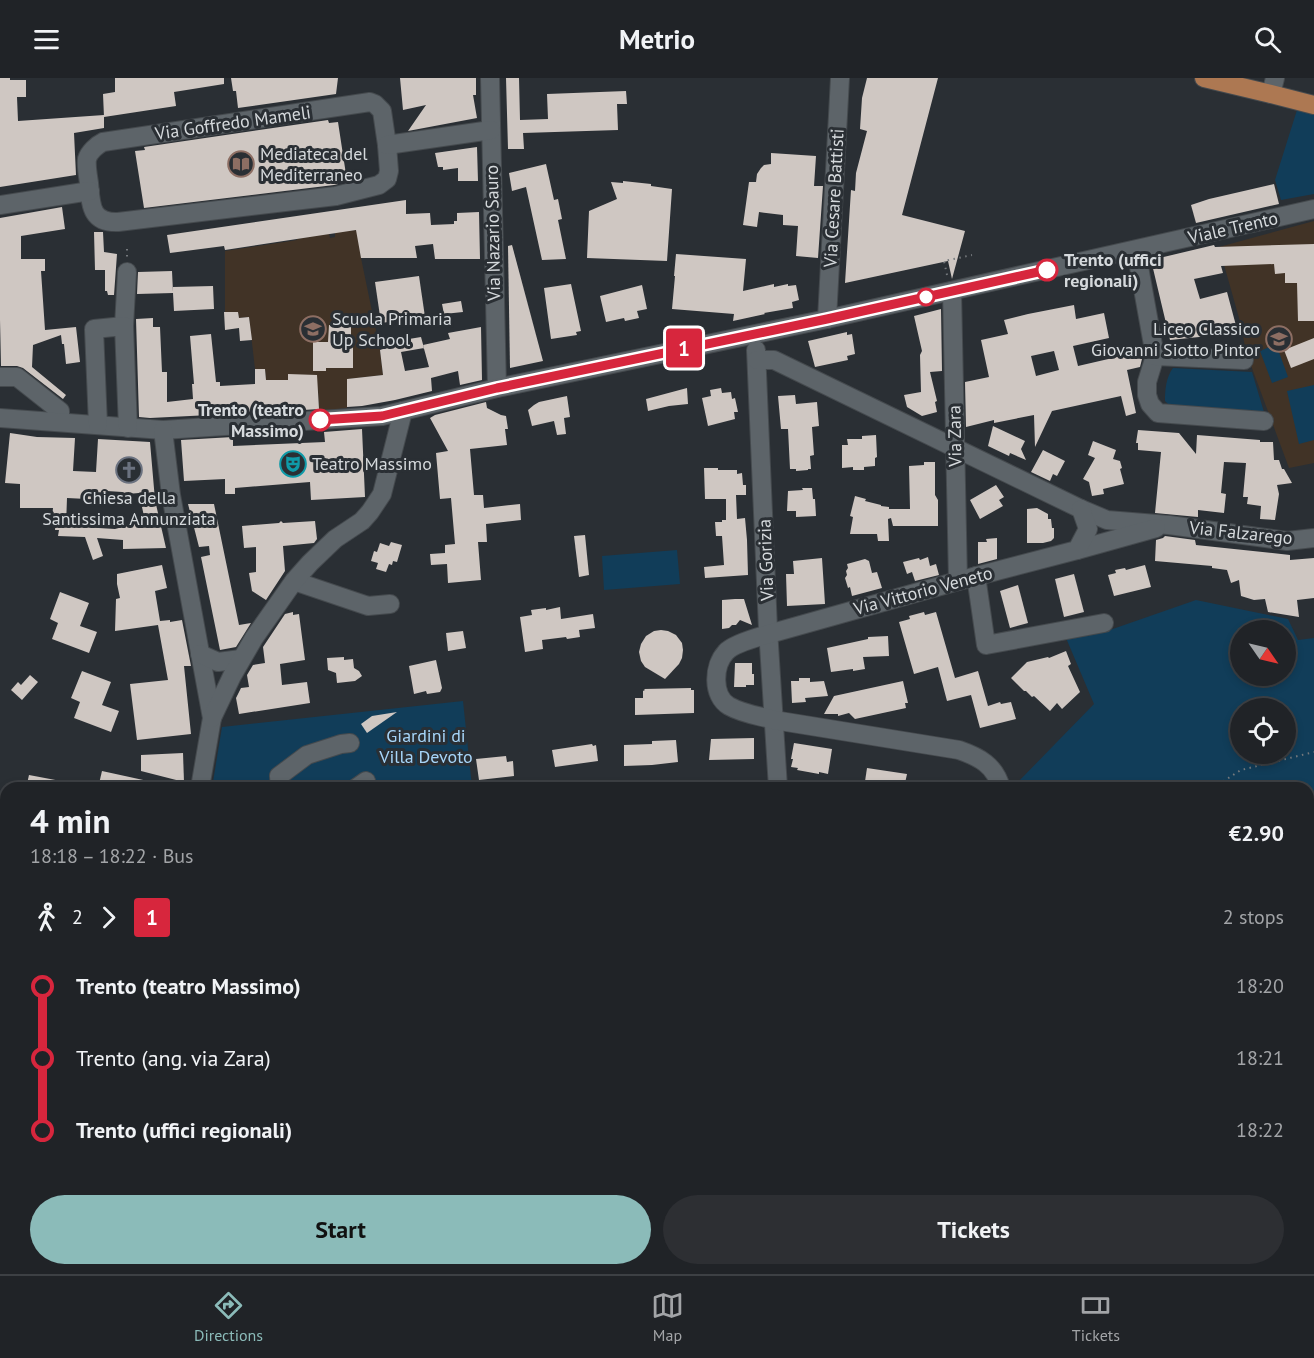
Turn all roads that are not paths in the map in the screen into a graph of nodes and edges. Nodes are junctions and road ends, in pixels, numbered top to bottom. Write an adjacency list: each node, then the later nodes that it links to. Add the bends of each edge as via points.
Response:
1 (490, 78): 6 (street, Via Nazario Sauro)
2 (840, 78): 14 (street, Via Cesare Battisti)
3 (1204, 78): 4 (main road)
4 (1273, 86): 5 (main road)
5 (1314, 105)
6 (491, 130): 7 (street); 21 (street, Via Nazario Sauro)
7 (387, 145): 8 (street, Via Goffredo Mameli, via 389,171 384,182 336,196 107,222 98,218 92,208); 8 (street, Via Goffredo Mameli, via 382,111 370,102 103,142 87,161)
8 (90, 191): 9 (street)
9 (0, 205)
10 (1314, 209): 11 (street, Viale Trento)
11 (1136, 249): 13 (street, Viale Trento); 17 (street)
12 (127, 264): 15 (street)
13 (949, 283): 14 (street, Viale Trento); 29 (street, Via Zara)
14 (827, 319): 16 (street, Viale Trento)
15 (124, 326): 26 (street, via 94,329); 27 (street)
16 (755, 333): 18 (street, Via Gorizia); 21 (street, Viale Trento)
17 (1155, 356): 19 (street); 24 (street, via 1147,394 1158,413)
18 (758, 360): 29 (street, via 774,360); 39 (street, Via Gorizia)
19 (1244, 360)
20 (0, 377): 25 (street, via 17,377 60,411)
21 (497, 388): 22 (street, Viale Trento)
22 (403, 411): 28 (street, Viale Trento, via 382,416); 35 (street, via 382,494 370,513 335,539)
23 (0, 418): 25 (street, Viale Trento)
24 (1264, 421)
25 (60, 422): 26 (street, Viale Trento)
26 (98, 425): 27 (street, Viale Trento)
27 (128, 428): 28 (street, Viale Trento)
28 (163, 430): 40 (street)
29 (955, 448): 30 (street); 36 (street, Via Zara)
30 (1081, 509): 31 (street, Via Falzarego, via 1107,520); 33 (street, via 1088,529)
31 (1169, 525): 32 (street, Via Falzarego, via 1287,541); 33 (street, Via Falzarego)
32 (1314, 538)
33 (1077, 550): 34 (street, Via Vittorio Veneto)
34 (976, 576): 36 (street, Via Vittorio Veneto); 38 (street, via 986,645)
35 (294, 581): 37 (street, via 368,606); 41 (street)
36 (958, 581): 39 (street, Via Vittorio Veneto)
37 (390, 604)
38 (1104, 623)
39 (769, 634): 45 (street, Via Gorizia); 45 (street, Via Vittorio Veneto, via 726,652 716,681 719,696 728,706)
40 (200, 654): 41 (street, via 218,662); 42 (street)
41 (241, 659): 43 (street)
42 (206, 684): 43 (street); 44 (street)
43 (226, 687): 44 (street)
44 (212, 718): 47 (street)
45 (774, 720): 49 (street, Via Gorizia); 50 (street, Via Vittorio Veneto, via 959,750 989,765)
46 (350, 743): 48 (street, via 307,755 279,776)
47 (201, 782)
48 (280, 782)
49 (778, 782)
50 (999, 782)

